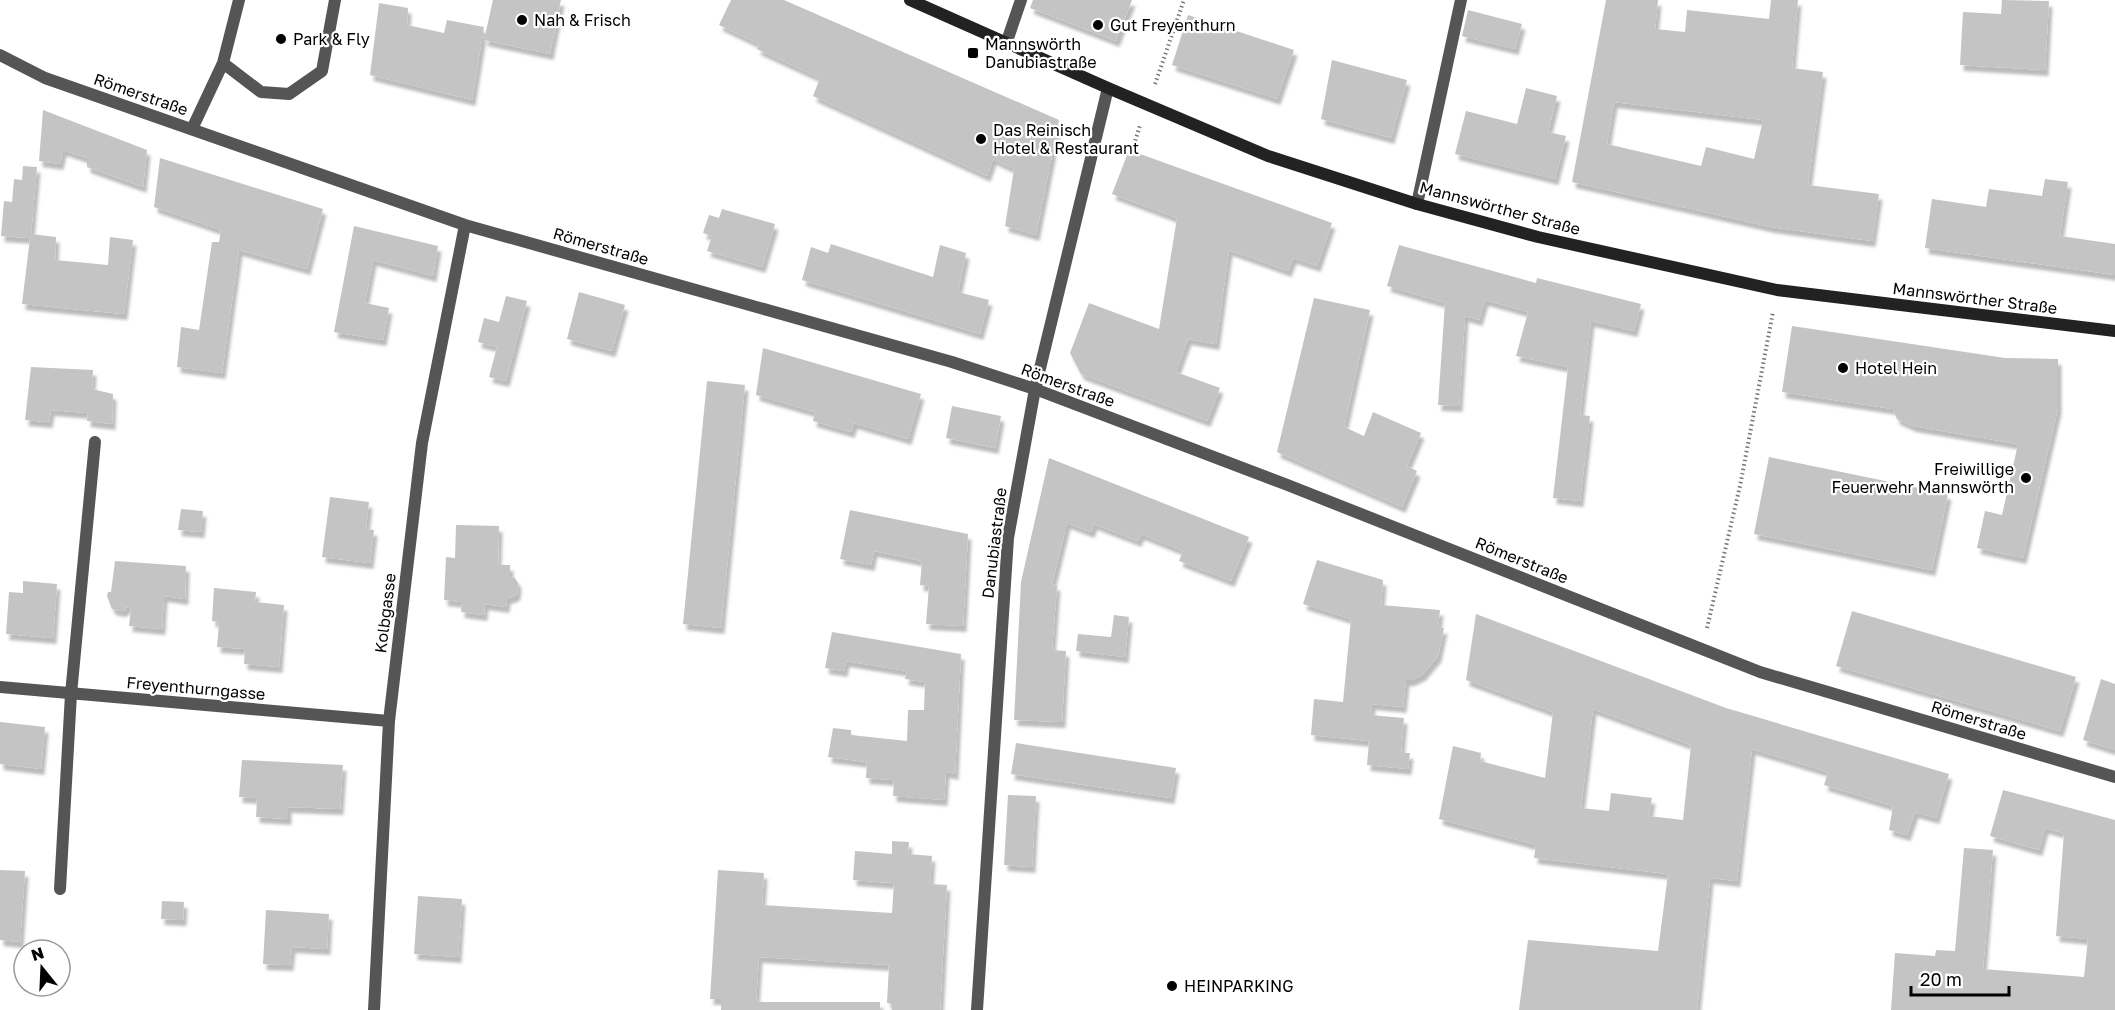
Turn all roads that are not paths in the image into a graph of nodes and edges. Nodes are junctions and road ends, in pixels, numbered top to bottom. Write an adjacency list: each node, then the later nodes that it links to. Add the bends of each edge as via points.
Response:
1 (239, 0): 8 (street)
2 (335, 0): 8 (street, via 322,71 289,94 261,92)
3 (910, 0): 6 (main road, Mannswörther Straße)
4 (1021, 0): 6 (street)
5 (1461, 0): 11 (street)
6 (1006, 44): 9 (main road, Mannswörther Straße)
7 (0, 55): 10 (street, Römerstraße, via 45,78)
8 (223, 63): 10 (street)
9 (1108, 88): 11 (main road, Mannswörther Straße, via 1268,156); 14 (street, Danubiastraße)
10 (192, 129): 12 (street, Römerstraße)
11 (1417, 204): 13 (main road, Mannswörther Straße, via 1538,237 1777,290)
12 (465, 225): 14 (street, Römerstraße); 18 (street, Kolbgasse, via 422,443)
13 (2115, 331)
14 (1035, 389): 19 (street, Römerstraße, via 1760,672); 22 (street, Danubiastraße, via 1008,538)
15 (95, 442): 17 (street)
16 (0, 687): 17 (street, Freyenthurngasse)
17 (71, 694): 18 (street, Freyenthurngasse); 20 (street)
18 (389, 721): 21 (street, Kolbgasse)
19 (2115, 777)
20 (60, 889)
21 (374, 1010)
22 (977, 1010)

